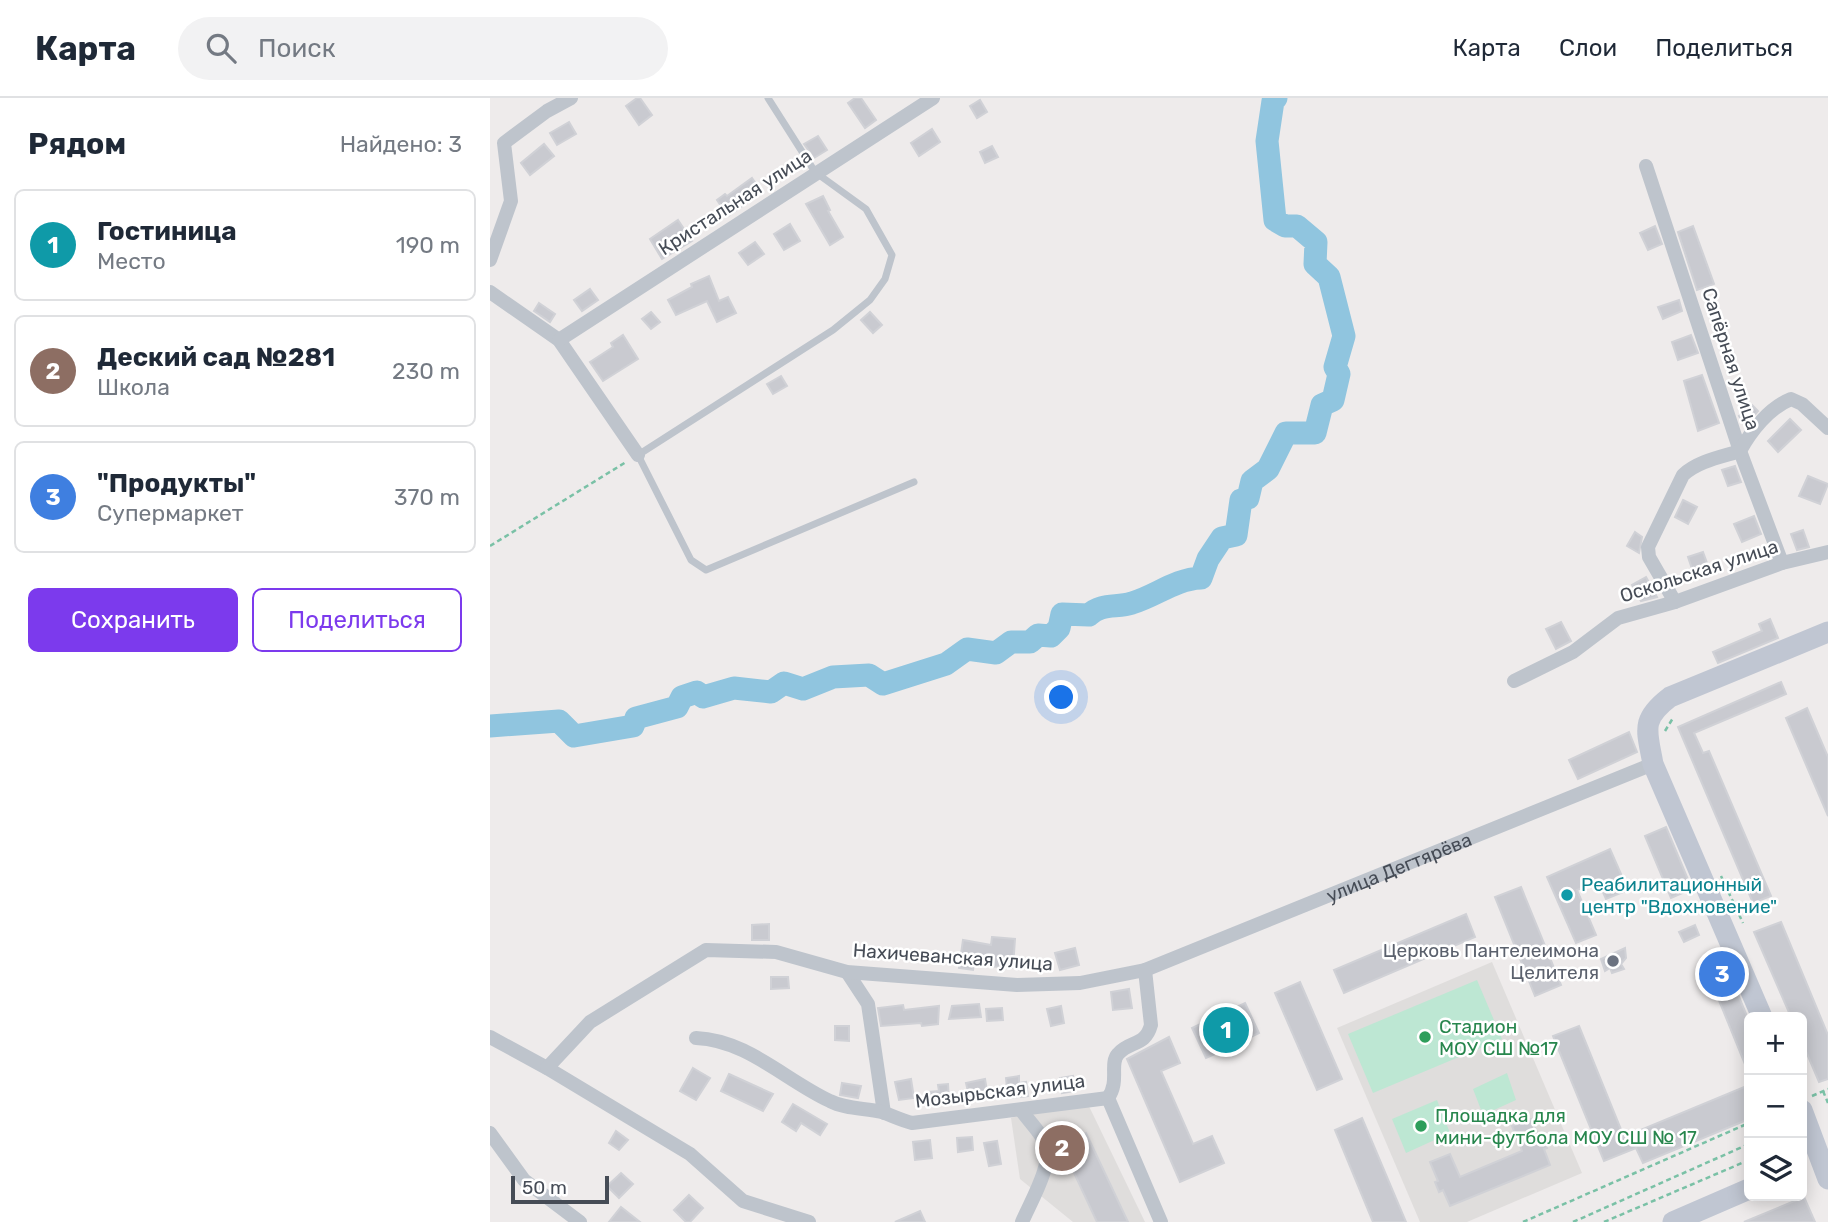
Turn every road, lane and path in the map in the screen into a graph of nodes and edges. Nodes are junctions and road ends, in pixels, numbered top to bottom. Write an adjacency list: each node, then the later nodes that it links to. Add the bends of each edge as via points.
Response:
1 (571, 98): 6 (street, via 504,142 511,201)
2 (768, 98): 5 (lane)
3 (933, 98): 5 (street, Кристальная улица)
4 (1646, 166): 10 (street, Сапёрная улица)
5 (815, 172): 8 (street, Кристальная улица); 11 (lane, via 866,209 892,256 886,279 870,300 833,330)
6 (490, 260)
7 (490, 292): 8 (street)
8 (559, 340): 11 (street)
9 (1828, 428): 10 (street, via 1791,399 1751,432)
10 (1740, 451): 15 (street, Сапёрная улица); 16 (street, via 1690,468 1683,475 1648,547 1649,557)
11 (638, 455): 12 (lane, via 691,560 706,570); 13 (path)
12 (914, 482)
13 (490, 546)
14 (1828, 552): 15 (street, Оскольская улица)
15 (1782, 563): 16 (street, Оскольская улица)
16 (1675, 602): 18 (street, Оскольская улица, via 1618,618 1573,652)
17 (1828, 632): 19 (street)
18 (1514, 681)
19 (1672, 706): 20 (path); 21 (street, via 1654,709 1646,726)
20 (1666, 740)
21 (1653, 764): 24 (street, улица Дегтярёва); 26 (street)
22 (1720, 874): 23 (path)
23 (1743, 923)
24 (1145, 970): 25 (street, Нахичеванская улица, via 1080,983 1017,985); 32 (street, via 1149,1033 1114,1059 1114,1088)
25 (847, 972): 29 (street, Нахичеванская улица, via 776,952 706,950 590,1022); 36 (street, via 868,1004)
26 (1760, 1012)
27 (490, 1037): 29 (street)
28 (696, 1038): 36 (street, Мозырьская улица, via 737,1047 832,1103)
29 (547, 1068): 46 (street, via 690,1154 743,1200)
30 (1828, 1089): 31 (path)
31 (1823, 1091): 33 (path); 34 (path)
32 (1108, 1098): 35 (street, Мозырьская улица); 48 (street, Мозырьская улица)
33 (1807, 1098)
34 (1828, 1103)
35 (1021, 1110): 36 (street, Мозырьская улица, via 912,1123); 47 (street, via 1046,1143 1048,1156)
36 (884, 1113)
37 (1744, 1125): 49 (path)
38 (490, 1133): 45 (street, via 524,1180)
39 (1807, 1138): 42 (street)
40 (1744, 1146): 50 (path)
41 (1744, 1162): 51 (path)
42 (1811, 1162): 43 (street)
43 (1828, 1179)
44 (1744, 1191): 52 (street)
45 (580, 1222)
46 (809, 1222)
47 (1022, 1222)
48 (1161, 1222)
49 (1523, 1222)
50 (1573, 1222)
51 (1604, 1222)
52 (1673, 1222)

